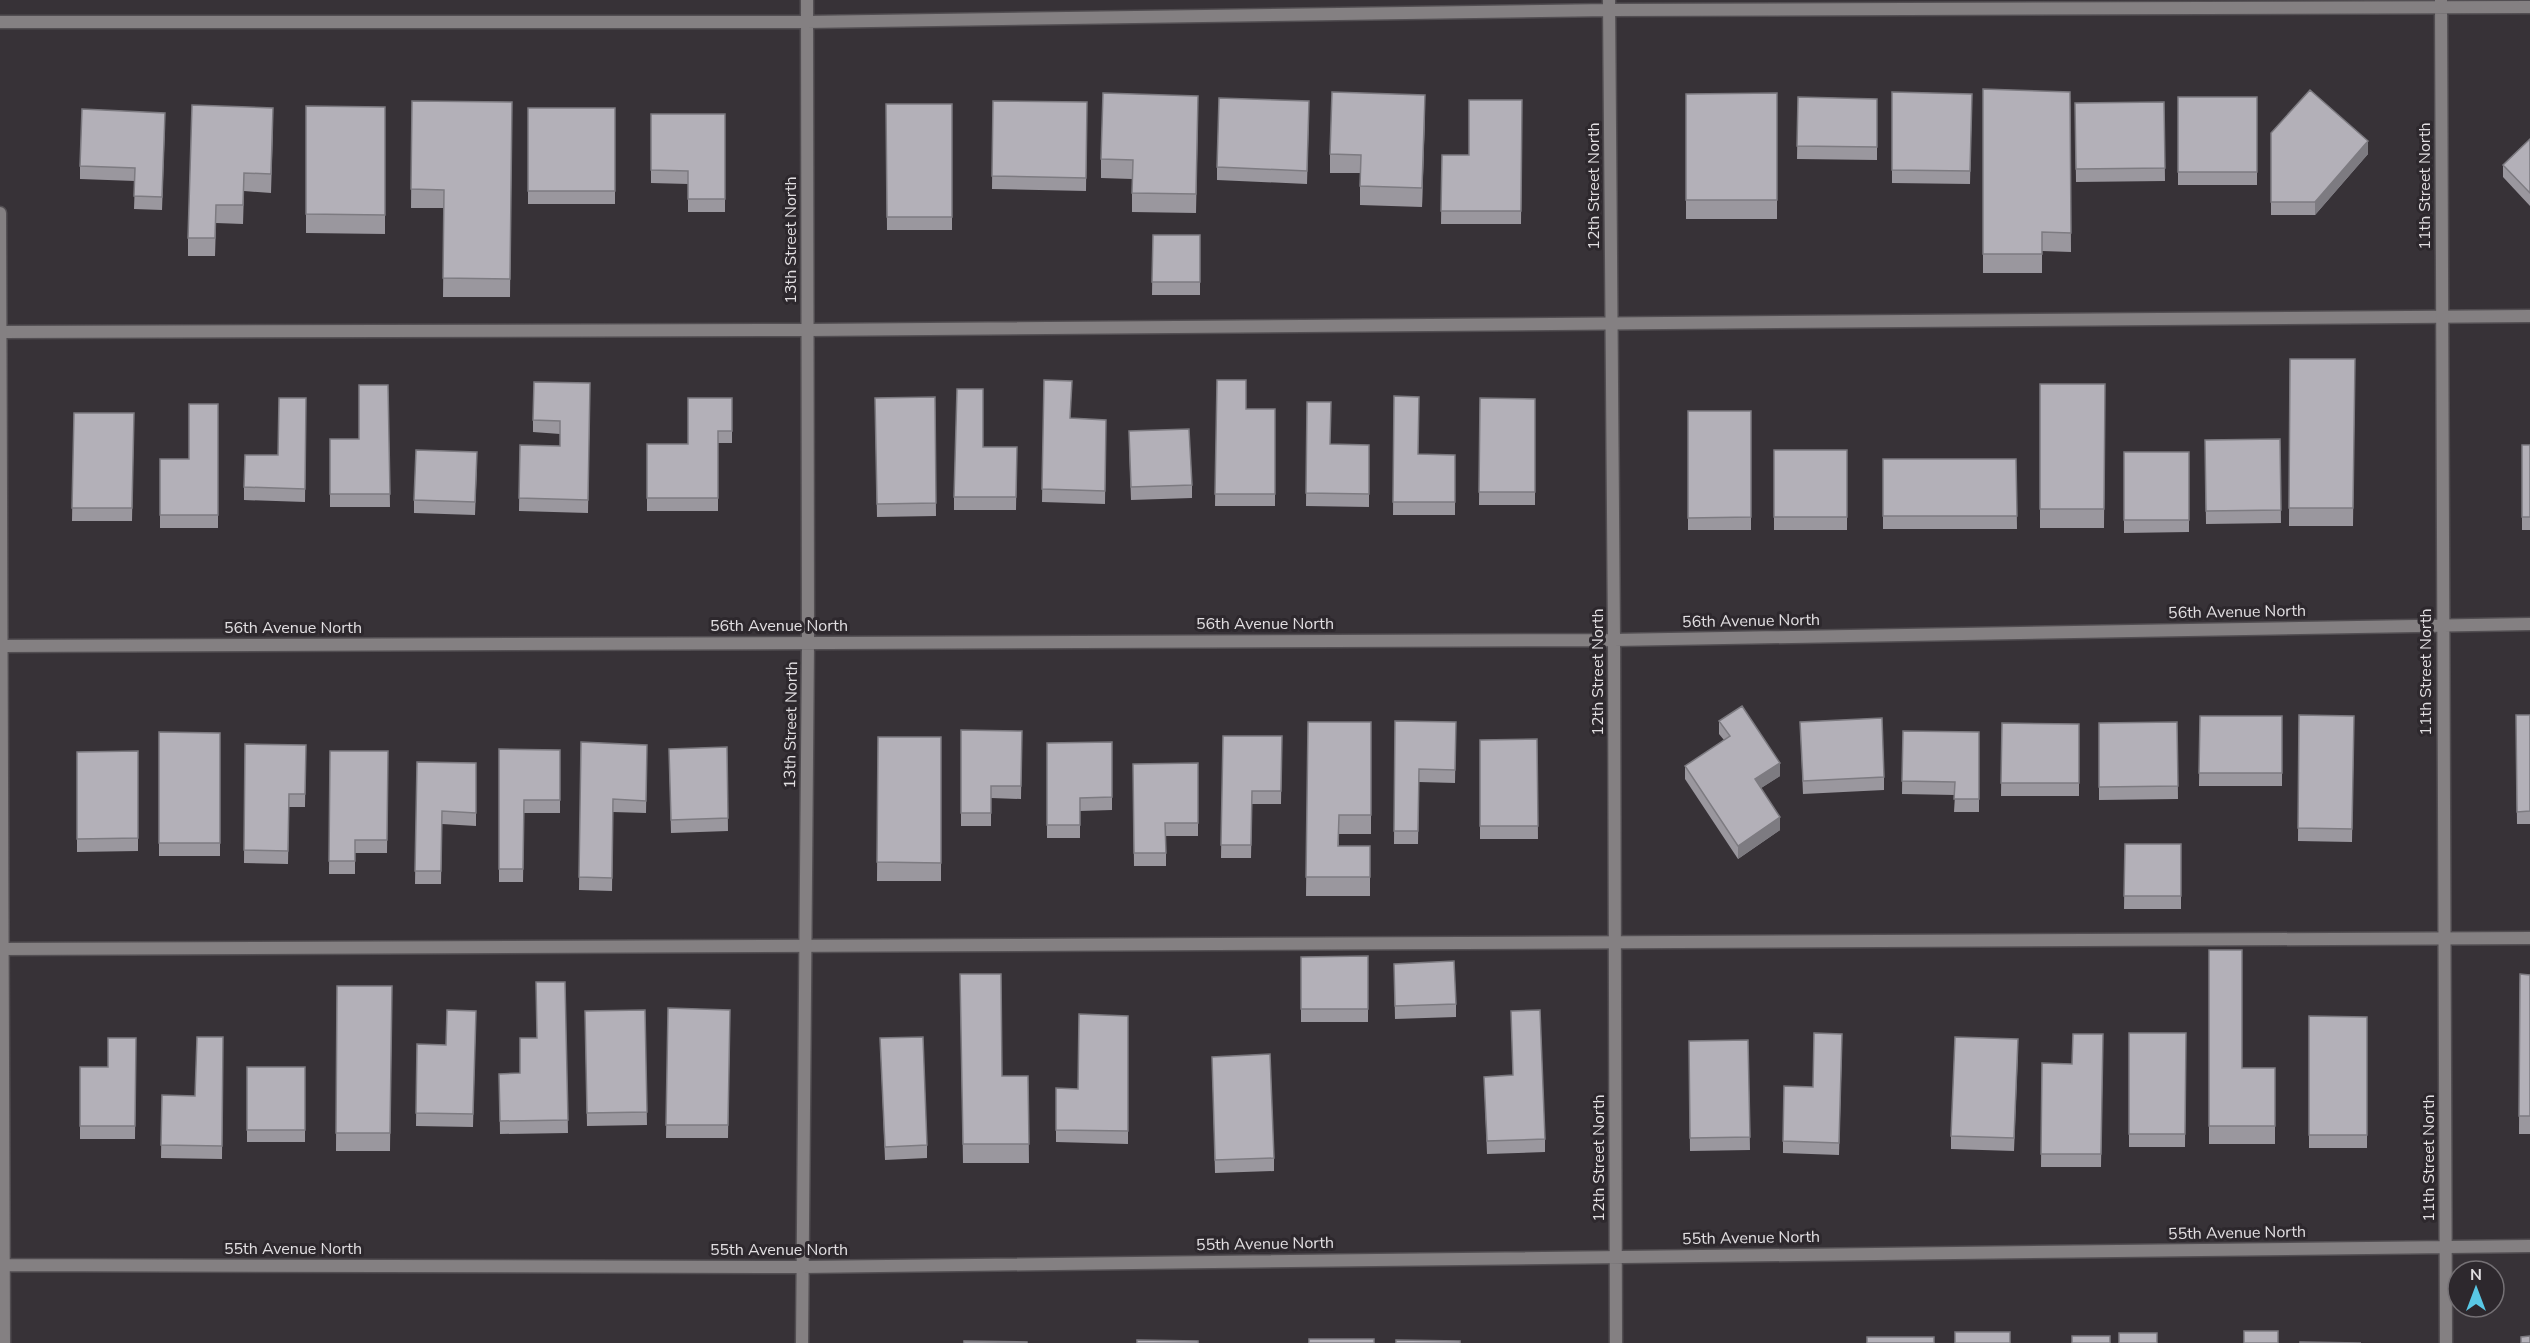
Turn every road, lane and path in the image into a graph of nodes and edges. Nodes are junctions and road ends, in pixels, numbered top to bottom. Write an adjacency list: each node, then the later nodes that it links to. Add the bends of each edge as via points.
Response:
1 (807, 0): 6 (street, 13th Street North)
2 (2441, 3): 3 (street); 4 (street); 9 (street, 11th Street North)
3 (1609, 5): 6 (street); 10 (street, 12th Street North)
4 (2530, 7)
5 (0, 22): 6 (street)
6 (807, 22): 11 (street, 13th Street North)
7 (0, 213): 12 (street)
8 (2530, 316): 9 (street)
9 (2441, 317): 10 (street); 13 (street, 11th Street North)
10 (1611, 323): 11 (street); 15 (street, 12th Street North)
11 (808, 330): 12 (street); 16 (street, 13th Street North)
12 (0, 332): 17 (street)
13 (2442, 624): 14 (street, 56th Avenue North); 15 (street, 56th Avenue North); 19 (street, 11th Street North)
14 (2530, 624)
15 (1614, 640): 16 (street, 56th Avenue North); 21 (street, 12th Street North)
16 (808, 642): 17 (street, 56th Avenue North); 20 (street, 13th Street North)
17 (1, 646): 22 (street)
18 (2530, 938): 19 (street)
19 (2444, 939): 21 (street); 24 (street, 11th Street North)
20 (805, 943): 21 (street); 22 (street); 27 (street, 13th Street North)
21 (1615, 943): 25 (street, 12th Street North)
22 (1, 949): 26 (street)
23 (2530, 1246): 24 (street, 55th Avenue North)
24 (2446, 1247): 25 (street, 55th Avenue North); 31 (street, 11th Street North)
25 (1616, 1256): 27 (street, 55th Avenue North); 30 (street, 12th Street North)
26 (2, 1265): 27 (street, 55th Avenue North); 28 (street)
27 (802, 1267): 29 (street, 13th Street North)
28 (4, 1343)
29 (802, 1343)
30 (1616, 1343)
31 (2446, 1343)

